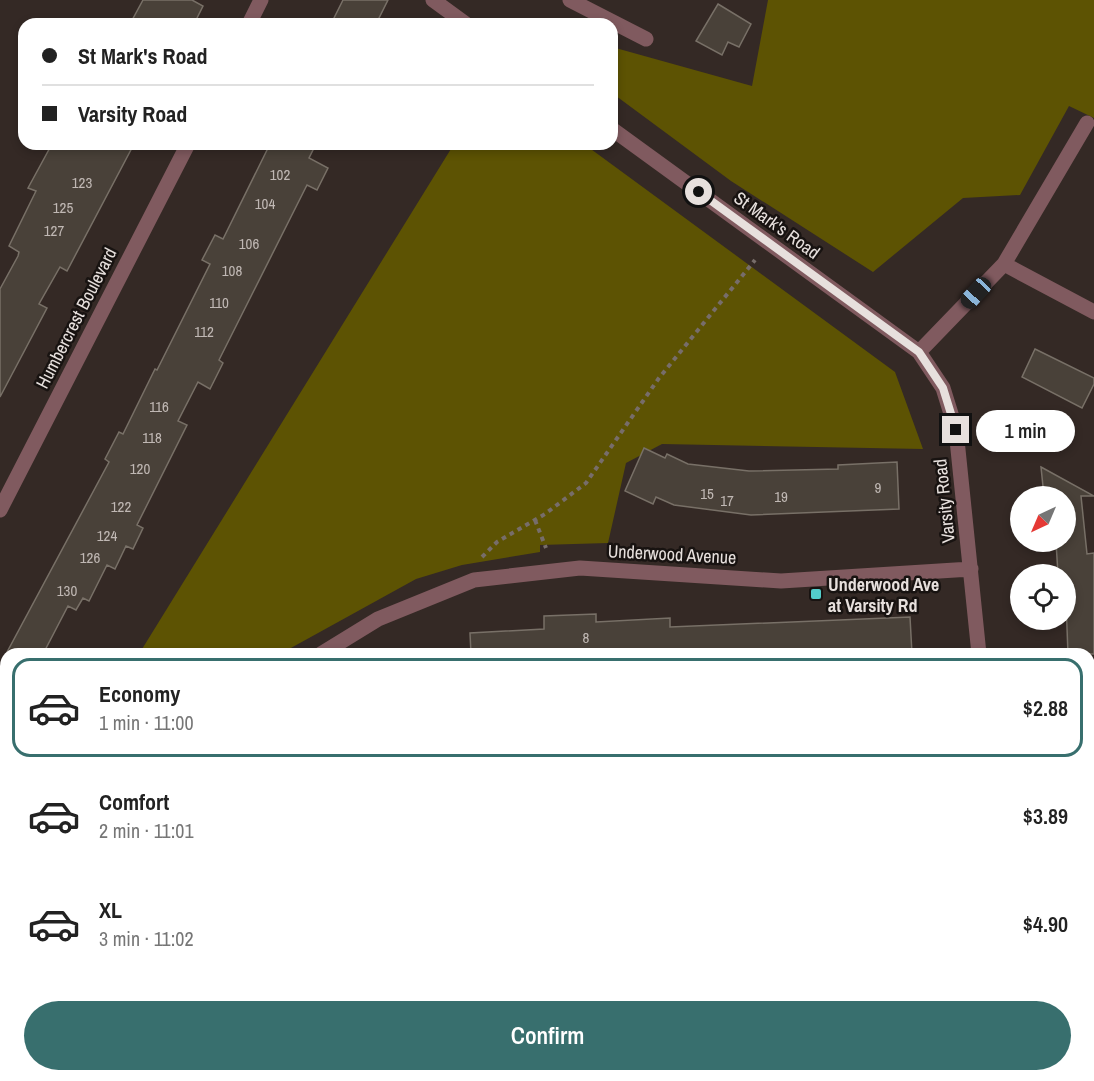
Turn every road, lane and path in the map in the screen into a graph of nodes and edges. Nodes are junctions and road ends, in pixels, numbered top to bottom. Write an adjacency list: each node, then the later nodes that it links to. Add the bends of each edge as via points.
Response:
1 (261, 0): 4 (street)
2 (433, 0): 5 (street)
3 (570, 0): 6 (street)
4 (252, 18)
5 (458, 18)
6 (605, 18)
7 (618, 25): 8 (street)
8 (646, 39)
9 (1087, 123): 13 (street)
10 (618, 133): 15 (street, St Mark's Road)
11 (185, 150): 16 (street, Humbercrest Boulevard)
12 (755, 260): 17 (path, via 659,378 586,483)
13 (1004, 264): 14 (street); 15 (street)
14 (1094, 312)
15 (919, 352): 20 (street, Varsity Road, via 943,388 956,430)
16 (0, 510)
17 (535, 520): 18 (path); 19 (path, via 497,542)
18 (546, 548)
19 (479, 560)
20 (971, 569): 21 (street, Underwood Avenue, via 781,580 580,568 474,580 378,619); 22 (street, Varsity Road)
21 (331, 648)
22 (978, 648)

